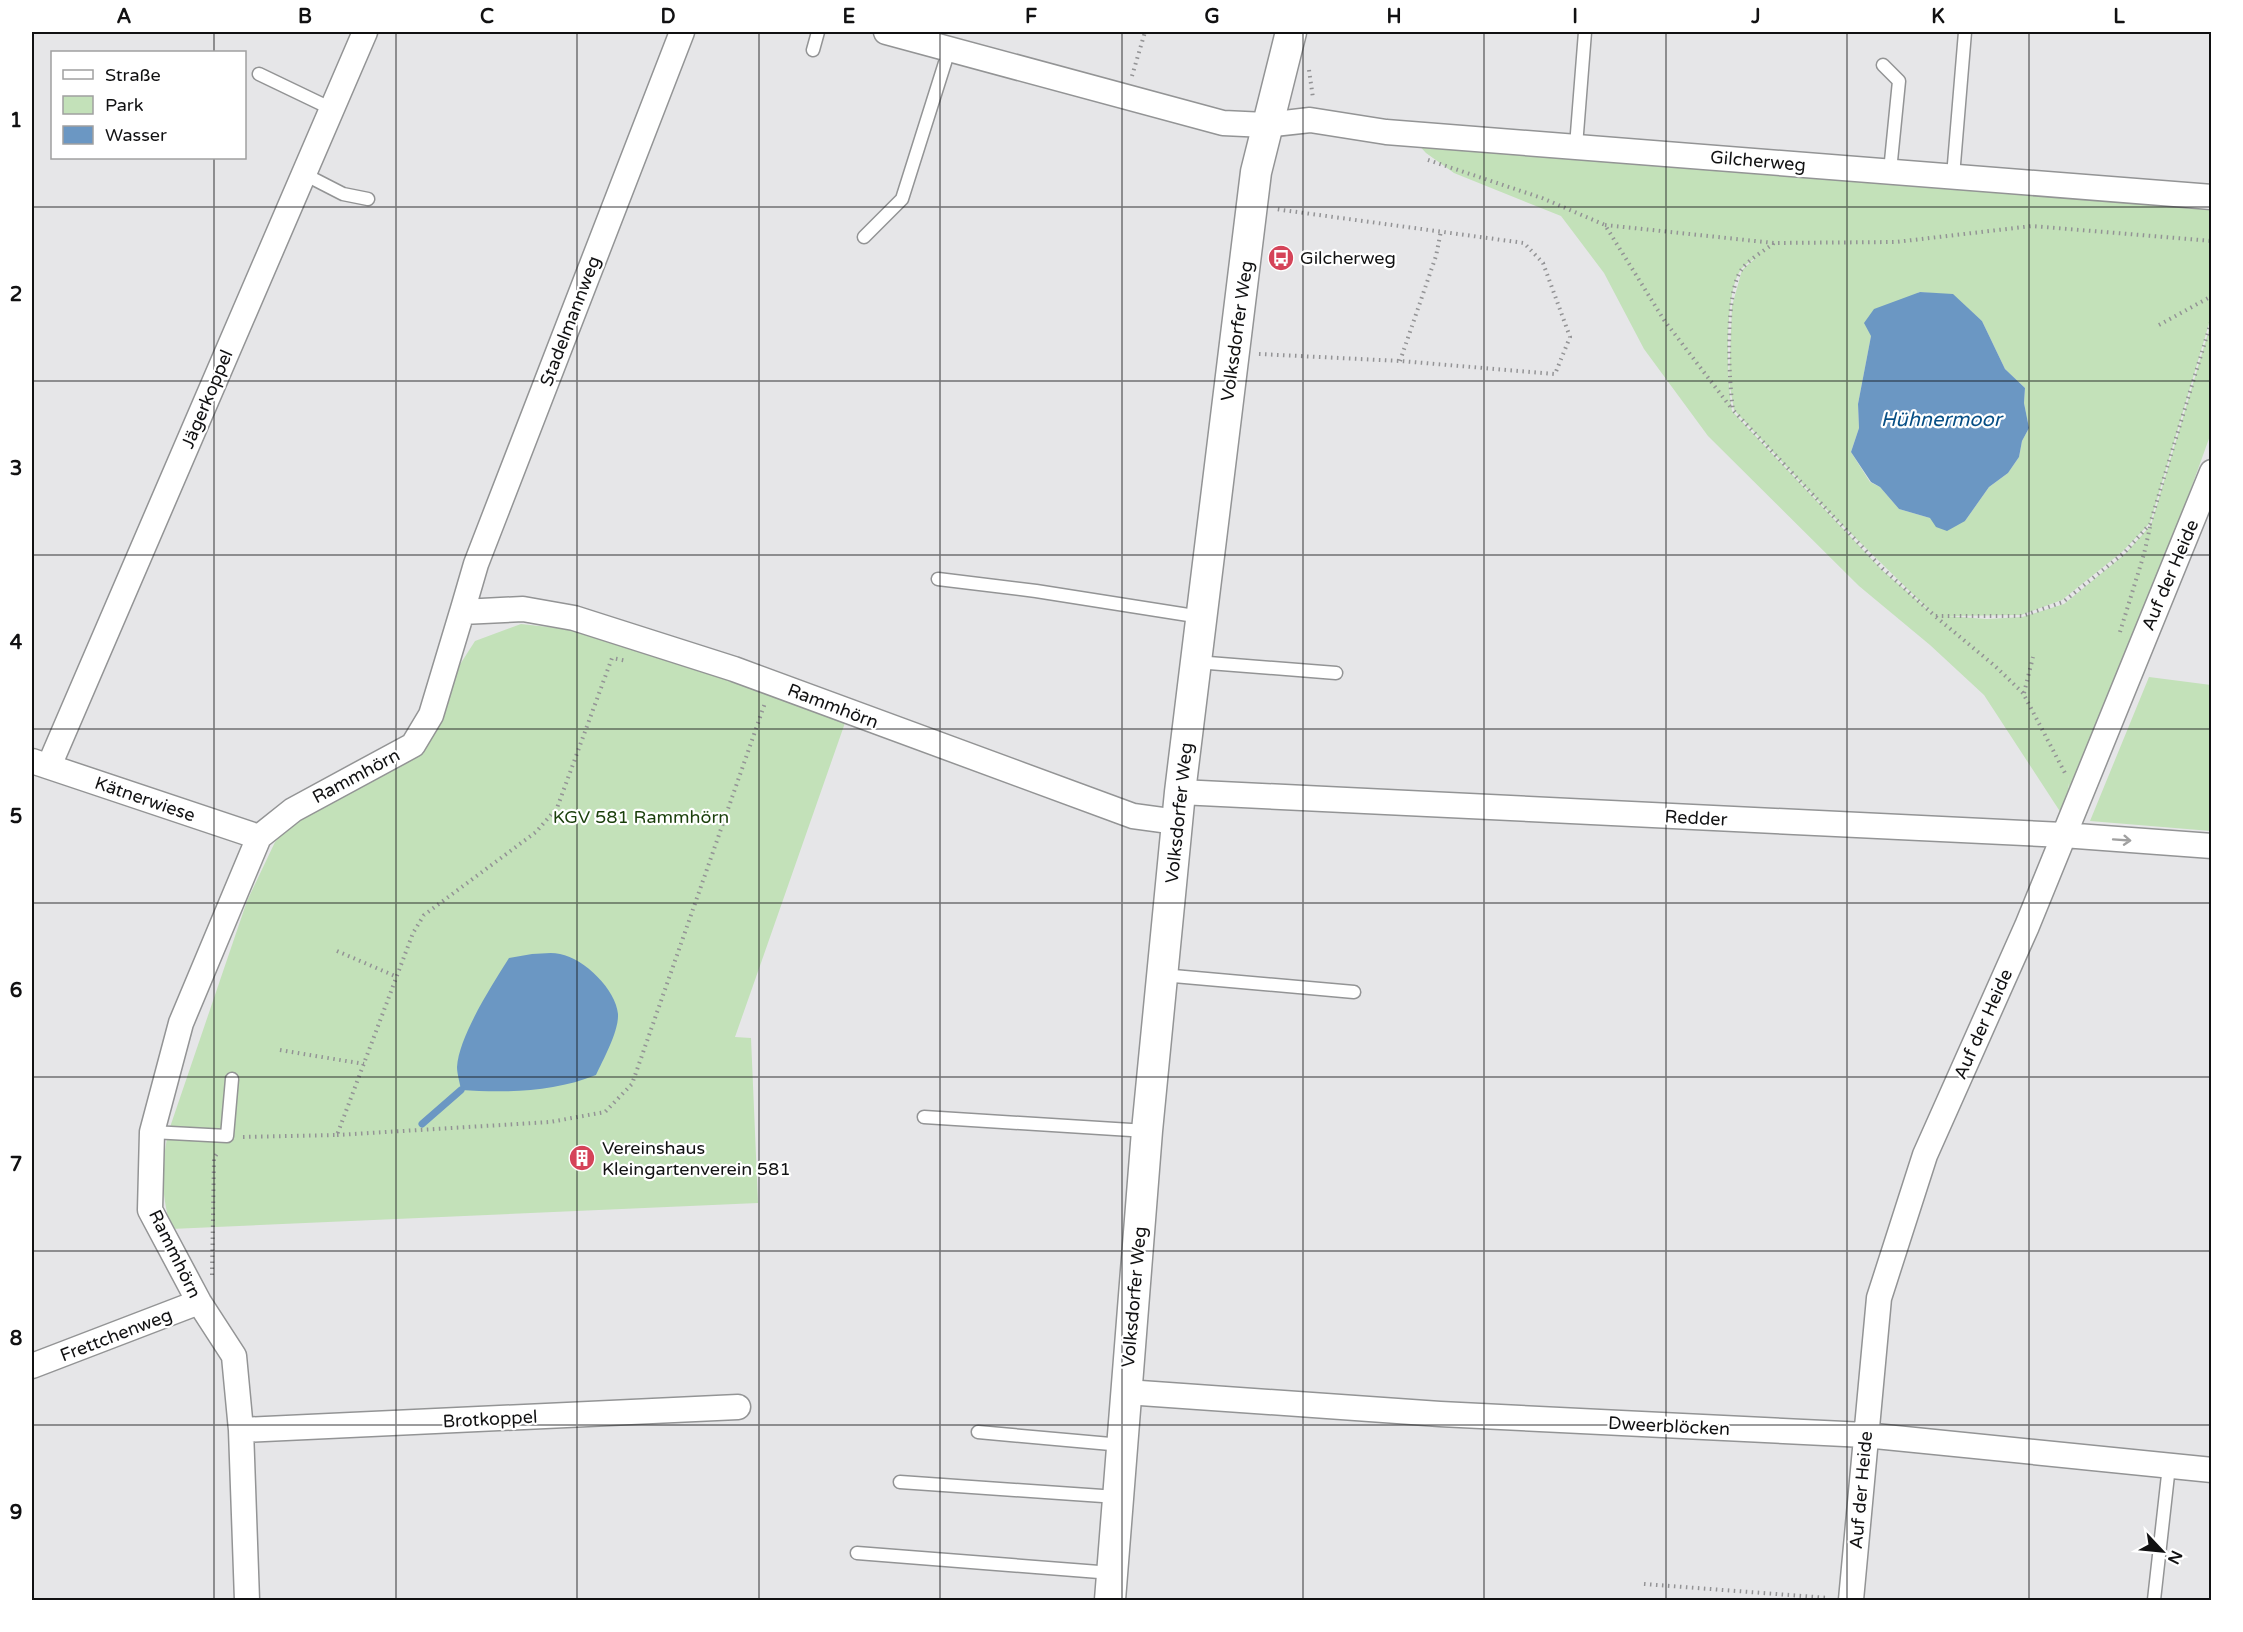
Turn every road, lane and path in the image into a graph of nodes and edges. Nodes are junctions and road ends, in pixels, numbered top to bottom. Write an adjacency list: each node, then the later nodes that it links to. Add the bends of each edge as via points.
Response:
1 (365, 32): 16 (street, Jägerkoppel)
2 (682, 32): 39 (street, Stadelmannweg, via 476,564)
3 (818, 32): 9 (lane)
4 (886, 32): 10 (street, Gilcherweg)
5 (1145, 32): 14 (path)
6 (1291, 32): 17 (street, Volksdorfer Weg)
7 (1585, 32): 18 (lane)
8 (1965, 32): 22 (lane)
9 (813, 50)
10 (949, 50): 14 (street, Gilcherweg); 28 (lane, via 902,199)
11 (1883, 64): 20 (lane, via 1899,81)
12 (1308, 68): 15 (path)
13 (259, 74): 16 (lane)
14 (1126, 98): 17 (street, Gilcherweg, via 1223,123)
15 (1312, 103)
16 (332, 109): 21 (street, Jägerkoppel)
17 (1266, 125): 18 (street, Gilcherweg, via 1310,120 1386,132); 25 (street, Volksdorfer Weg)
18 (1576, 146): 20 (street, Gilcherweg)
19 (1423, 158): 26 (path, via 1542,198)
20 (1890, 171): 22 (street, Gilcherweg)
21 (304, 174): 24 (lane, via 343,194); 48 (street, Jägerkoppel)
22 (1953, 176): 23 (street, Gilcherweg)
23 (2211, 197)
24 (368, 199)
25 (1253, 206): 27 (path); 34 (street, Volksdorfer Weg)
26 (1605, 225): 30 (path); 36 (path, via 1664,320)
27 (1441, 231): 35 (path); 35 (path, via 1524,243 1544,263 1570,337 1568,346 1555,374)
28 (864, 237)
29 (2211, 242): 30 (path, via 2032,226 1896,242)
30 (1774, 243): 36 (path, via 1741,270 1731,305 1729,382)
31 (2211, 296): 33 (path)
32 (2211, 320): 40 (path, via 2150,524 2124,553 2063,602 2022,616)
33 (2159, 325)
34 (1234, 352): 35 (path); 41 (street, Volksdorfer Weg)
35 (1400, 361)
36 (1733, 410): 40 (path, via 1883,569)
37 (2211, 472): 52 (street, Auf der Heide)
38 (938, 579): 41 (lane)
39 (462, 612): 42 (street, Rammhörn, via 523,609 574,618); 53 (street, Rammhörn, via 432,715 413,745 293,810)
40 (1935, 616): 47 (path)
41 (1201, 617): 44 (street, Volksdorfer Weg)
42 (652, 643): 46 (street, Rammhörn); 57 (path, via 633,662 612,658 557,808 536,832 424,915)
43 (2033, 657): 47 (path)
44 (1195, 662): 45 (lane); 50 (street, Volksdorfer Weg)
45 (1336, 673)
46 (772, 683): 51 (street, Rammhörn, via 1133,816); 65 (path, via 633,1084 605,1112 550,1122)
47 (2024, 693): 49 (path)
48 (40, 764): 53 (street, Kätnerwiese)
49 (2068, 780)
50 (1180, 792): 51 (street, Volksdorfer Weg); 52 (street, Redder)
51 (1177, 822): 56 (street, Volksdorfer Weg)
52 (2063, 835): 54 (street, Redder, one-way to 54); 73 (street, Auf der Heide, via 1925,1155 1879,1298)
53 (259, 837): 64 (street, Rammhörn, via 182,1023)
54 (2211, 846)
55 (337, 951): 57 (path)
56 (1162, 975): 58 (lane); 63 (street, Volksdorfer Weg)
57 (395, 976): 60 (path)
58 (1354, 992)
59 (280, 1050): 60 (path)
60 (364, 1064): 65 (path)
61 (232, 1079): 66 (lane)
62 (924, 1117): 63 (lane)
63 (1148, 1131): 69 (street, Volksdorfer Weg)
64 (152, 1132): 66 (lane); 67 (street, Rammhörn, via 150,1210)
65 (337, 1135): 66 (path)
66 (227, 1136): 67 (path, via 214,1158 211,1283)
67 (199, 1302): 68 (street, Frettchenweg); 71 (street, Rammhörn, via 234,1356)
68 (32, 1366)
69 (1126, 1392): 73 (street, Dweerblöcken, via 1440,1414); 74 (street, Volksdorfer Weg)
70 (738, 1407): 71 (street, Brotkoppel)
71 (241, 1430): 82 (street, Rammhörn)
72 (978, 1432): 74 (lane)
73 (1866, 1435): 75 (street, Dweerblöcken); 83 (street, Auf der Heide)
74 (1122, 1445): 78 (street, Volksdorfer Weg)
75 (2169, 1466): 76 (street, Dweerblöcken); 84 (lane)
76 (2211, 1470)
77 (900, 1482): 78 (lane)
78 (1118, 1497): 81 (street, Volksdorfer Weg)
79 (857, 1553): 81 (lane)
80 (1644, 1584): 83 (path)
81 (1111, 1587)
82 (247, 1600)
83 (1851, 1600)
84 (2154, 1600)

